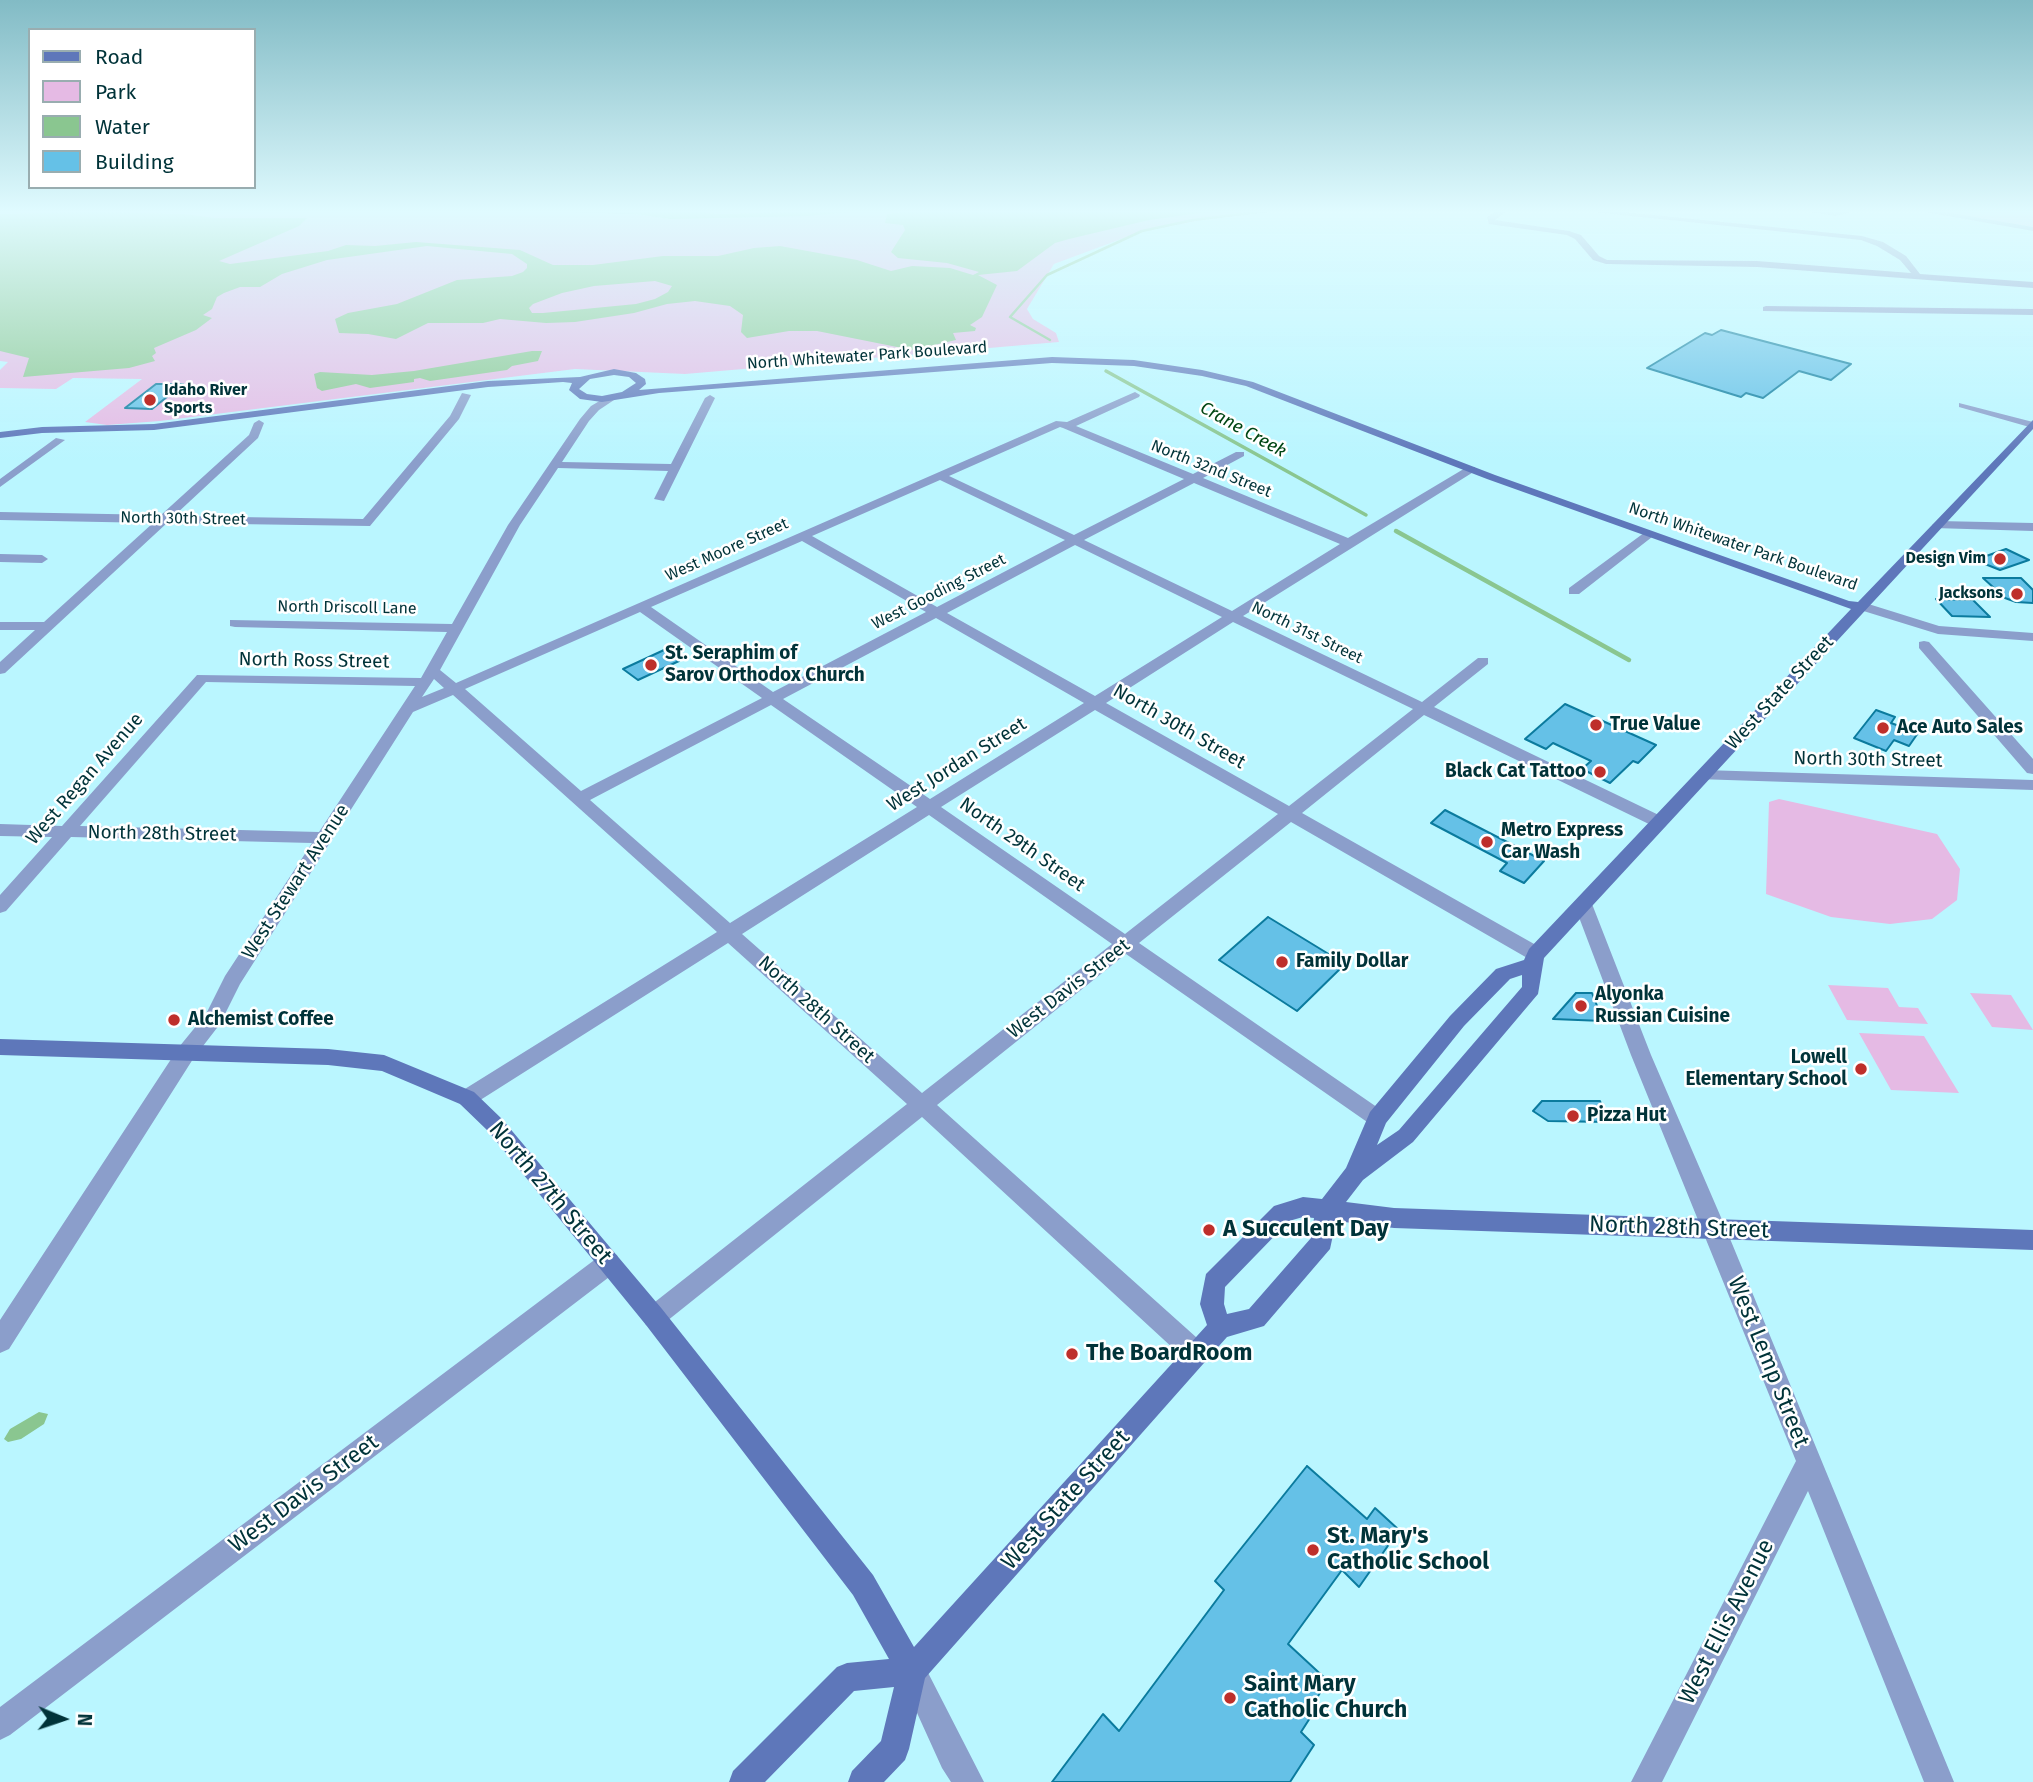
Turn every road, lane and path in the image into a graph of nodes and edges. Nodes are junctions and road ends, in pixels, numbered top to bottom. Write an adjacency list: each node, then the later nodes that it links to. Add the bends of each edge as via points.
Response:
1 (1766, 309): 2 (street)
2 (2033, 312)
3 (581, 380): 4 (street, North Whitewater Park Boulevard, via 614,372); 5 (street); 17 (street, via 488,384 154,427)
4 (641, 380): 7 (street, via 638,388); 40 (street, North Whitewater Park Boulevard, via 674,382 1066,352 1202,363 1251,375 1851,597)
5 (576, 393): 6 (street, via 536,387); 9 (street, North Whitewater Park Boulevard, via 593,399); 12 (street)
6 (466, 395): 13 (street); 28 (street, North 30th Street, via 455,416 366,523)
7 (625, 395): 9 (street, North Whitewater Park Boulevard); 22 (street, North Whitewater Park Boulevard, via 1022,362 1134,363 1249,384)
8 (1135, 395): 15 (street, West Moore Street)
9 (612, 398): 12 (street, West Stewart Avenue)
10 (710, 398): 21 (street)
11 (1963, 405): 14 (street)
12 (585, 419): 20 (street, West Stewart Avenue)
13 (259, 422): 18 (street, via 154,436); 28 (street, via 254,436)
14 (2033, 424): 29 (street, West State Street)
15 (1064, 425): 23 (street, West Moore Street); 24 (street, North 32nd Street)
16 (0, 435): 17 (street)
17 (13, 435): 18 (street)
18 (60, 440): 25 (street)
19 (1240, 454): 24 (street, West Gooding Street)
20 (555, 466): 21 (street); 47 (street, West Stewart Avenue, via 514,525)
21 (676, 468): 26 (street)
22 (1471, 469): 32 (street, North Whitewater Park Boulevard); 36 (street, West Jordan Street)
23 (941, 476): 33 (street, West Moore Street); 34 (street, North 31st Street)
24 (1194, 479): 34 (street, West Gooding Street); 36 (street, North 32nd Street)
25 (0, 484)
26 (660, 499)
27 (0, 516): 28 (street, North 30th Street)
28 (164, 519): 46 (street)
29 (1938, 525): 30 (street); 40 (street, West State Street)
30 (2016, 527): 31 (street); 35 (street)
31 (2033, 527)
32 (1648, 534): 39 (street); 40 (street, North Whitewater Park Boulevard, via 1847,605)
33 (802, 536): 41 (street, West Moore Street); 42 (street, North 30th Street)
34 (1076, 541): 42 (street, West Gooding Street); 43 (street, North 31st Street)
35 (2033, 542)
36 (1349, 543): 43 (street, West Jordan Street)
37 (0, 558): 38 (street)
38 (42, 559)
39 (1574, 592)
40 (1862, 606): 48 (street, via 1938,630); 60 (street, West State Street)
41 (641, 607): 54 (street, West Moore Street); 55 (street, North 29th Street)
42 (937, 613): 55 (street, West Gooding Street); 56 (street, North 30th Street)
43 (1232, 617): 56 (street, West Jordan Street); 58 (street, North 31st Street)
44 (235, 623): 47 (street, North Driscoll Lane)
45 (0, 626): 46 (street)
46 (47, 626): 51 (street)
47 (458, 628): 52 (street, West Stewart Avenue)
48 (2033, 637)
49 (1924, 645): 59 (street)
50 (1483, 660): 58 (street, West Davis Street)
51 (0, 670)
52 (429, 676): 53 (street, North Ross Street); 54 (street, North 28th Street); 57 (street, West Stewart Avenue)
53 (202, 678): 67 (street, West Regan Avenue)
54 (456, 688): 57 (street, West Moore Street); 62 (street, North 28th Street)
55 (772, 698): 62 (street, West Gooding Street); 63 (street, North 29th Street)
56 (1095, 703): 63 (street, West Jordan Street); 64 (street, North 30th Street)
57 (408, 709): 68 (street, West Stewart Avenue)
58 (1423, 709): 64 (street, West Davis Street); 65 (street, North 31st Street)
59 (2033, 769)
60 (1703, 775): 61 (street, North 30th Street); 65 (street, West State Street)
61 (2033, 785)
62 (579, 799): 71 (street, North 28th Street)
63 (930, 807): 71 (street, West Jordan Street); 72 (street, North 29th Street)
64 (1290, 814): 72 (street, West Davis Street); 73 (street, North 30th Street)
65 (1659, 822): 69 (street, West State Street)
66 (0, 830): 67 (street, North 28th Street)
67 (66, 832): 68 (street, North 28th Street); 70 (street, West Regan Avenue)
68 (324, 838): 75 (street, West Stewart Avenue, via 213,1018)
69 (1583, 904): 73 (street, West State Street); 81 (street, West Lemp Street)
70 (0, 907)
71 (729, 933): 76 (street, West Jordan Street); 77 (street, North 28th Street)
72 (1126, 943): 77 (street, West Davis Street); 78 (street, North 29th Street)
73 (1534, 959): 78 (street, West State Street, via 1503,974 1457,1021); 79 (street, West State Street, via 1531,989 1406,1136)
74 (0, 1047): 75 (street, North 27th Street)
75 (186, 1053): 76 (street, North 27th Street, via 384,1063); 86 (street, West Stewart Avenue)
76 (467, 1098): 83 (street, North 27th Street, via 495,1125)
77 (922, 1105): 84 (street, West Davis Street); 87 (street, North 28th Street)
78 (1377, 1118): 79 (street, West State Street)
79 (1355, 1173): 80 (street, West State Street)
80 (1325, 1211): 81 (street, North 28th Street, via 1394,1218); 85 (street, West State Street, via 1322,1242 1256,1318); 85 (street, via 1303,1207 1282,1213 1214,1282 1212,1304)
81 (1714, 1229): 82 (street, North 28th Street); 88 (street, West Lemp Street)
82 (2033, 1240)
83 (609, 1263): 84 (street, North 27th Street); 90 (street, West Davis Street)
84 (653, 1317): 89 (street, North 27th Street, via 863,1586)
85 (1220, 1328): 87 (street, West State Street)
86 (0, 1341)
87 (1197, 1354): 89 (street, West State Street)
88 (1809, 1462): 94 (street, West Ellis Avenue); 95 (street, West Lemp Street)
89 (912, 1671): 91 (street, via 847,1677); 92 (street, West State Street, via 894,1749); 93 (street)
90 (0, 1725)
91 (744, 1782)
92 (863, 1782)
93 (969, 1782)
94 (1646, 1782)
95 (1939, 1782)

